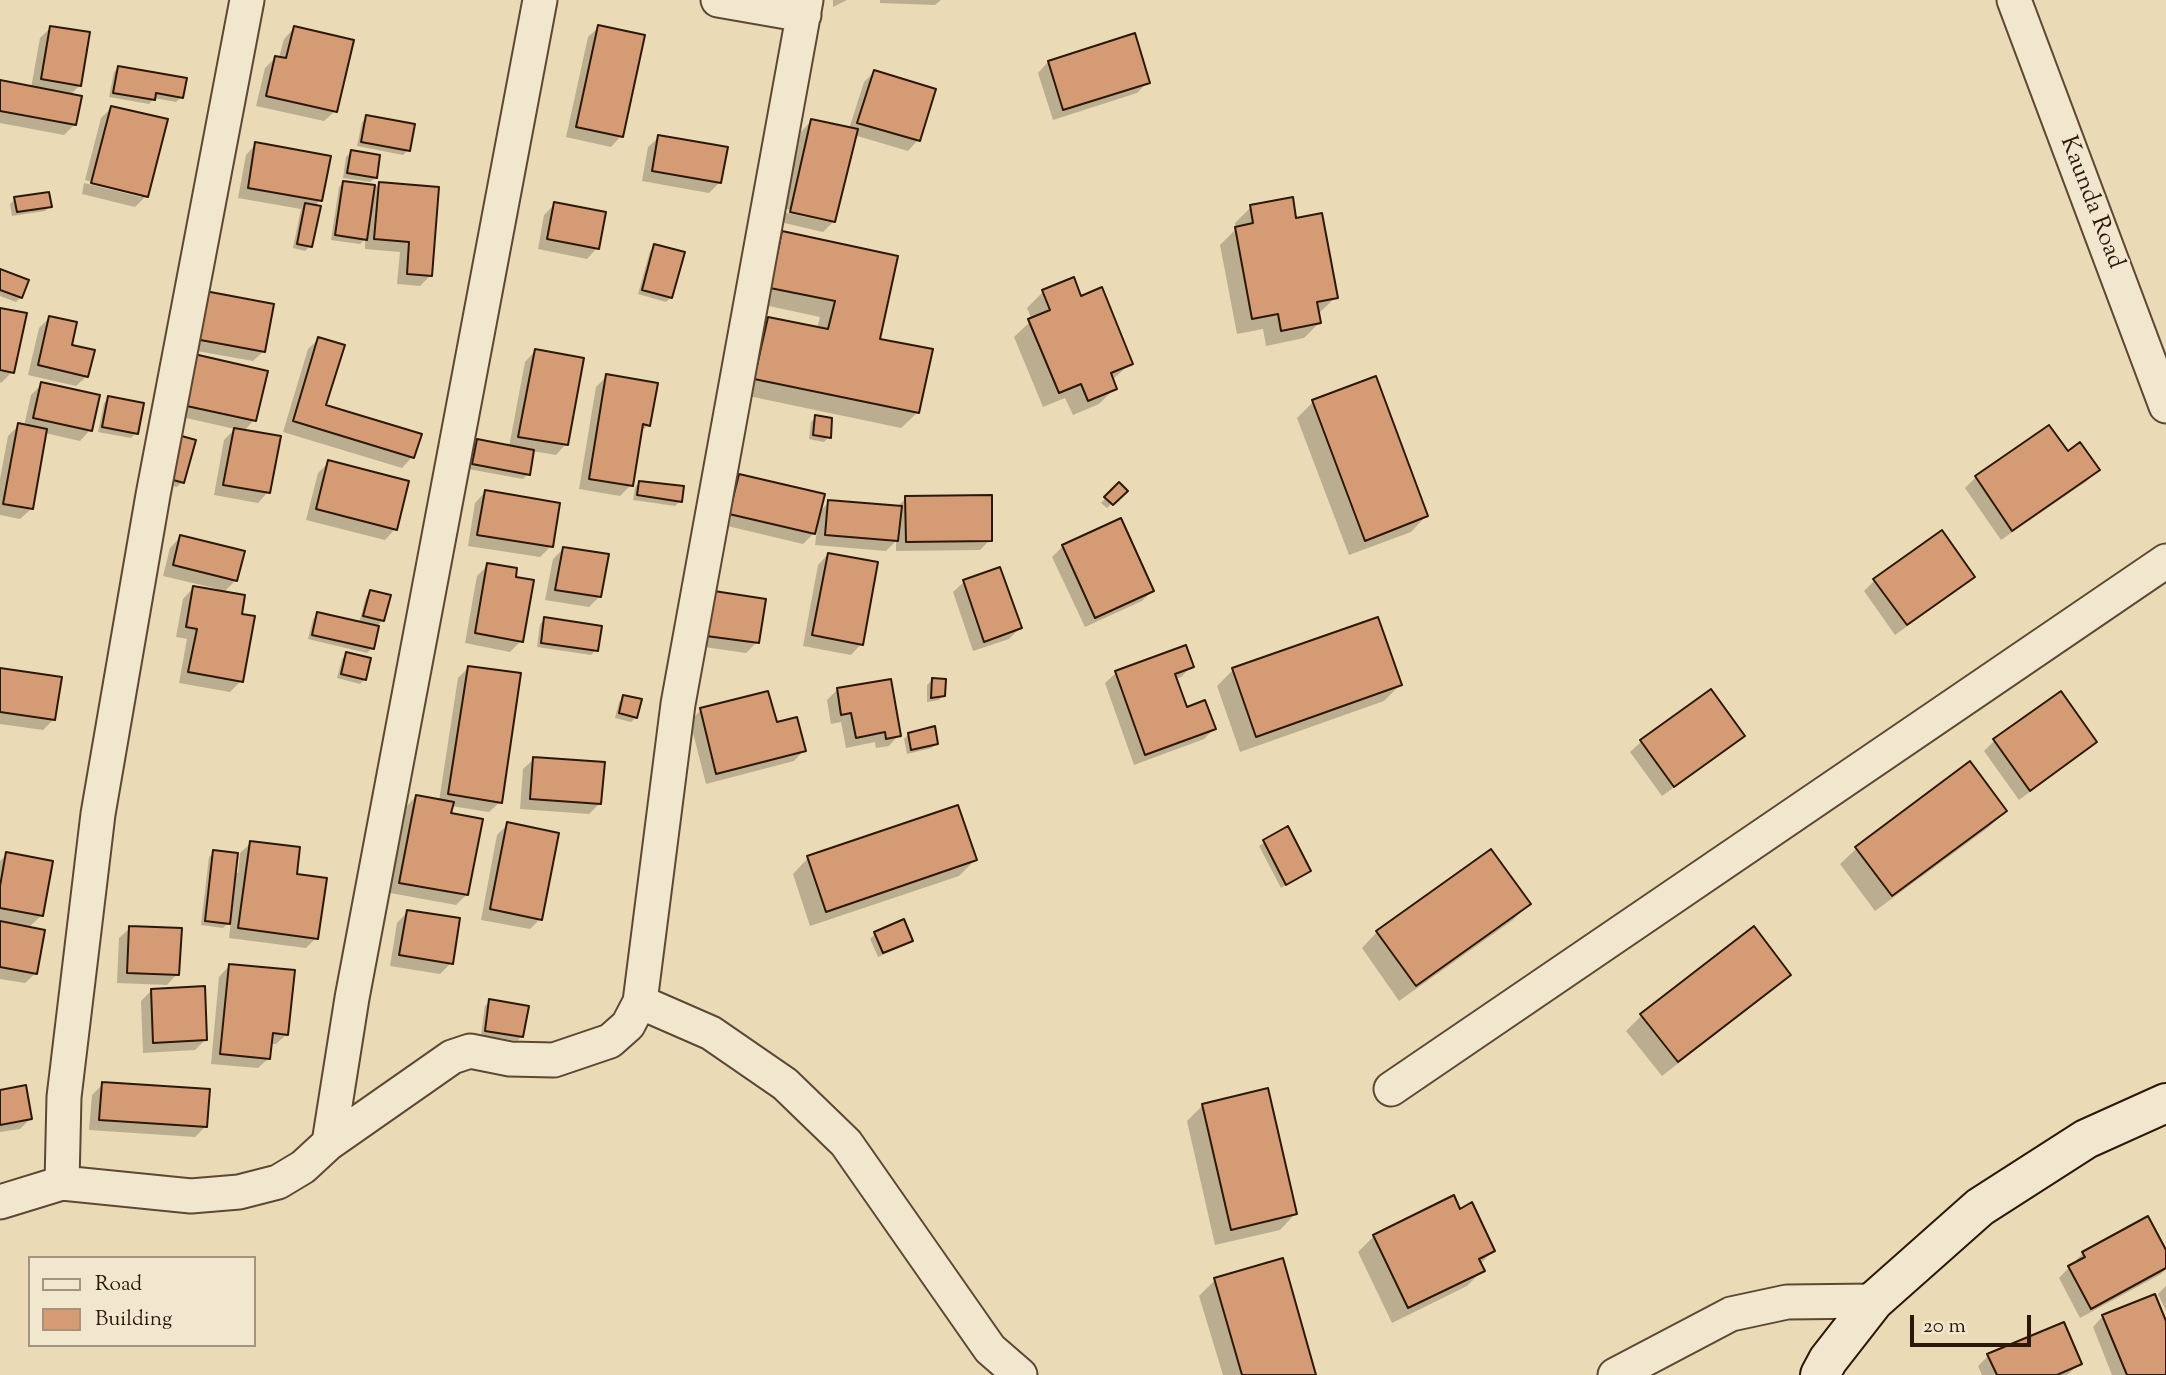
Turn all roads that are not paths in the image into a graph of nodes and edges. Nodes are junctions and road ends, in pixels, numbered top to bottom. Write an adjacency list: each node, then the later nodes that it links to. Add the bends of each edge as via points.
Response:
1 (247, 0): 12 (street, via 98,814 64,1097)
2 (540, 0): 11 (street, via 354,985)
3 (719, 0): 5 (street)
4 (2014, 0): 6 (street, Kaunda Road)
5 (805, 8): 8 (street, via 678,704)
6 (2166, 406)
7 (2166, 561): 9 (street)
8 (640, 1002): 11 (street, via 628,1025 610,1041 554,1060 510,1059 470,1051 452,1057); 15 (street, via 711,1033 785,1084 846,1143 990,1349)
9 (1391, 1089)
10 (2166, 1103): 14 (street, via 2086,1139 1980,1207)
11 (329, 1143): 12 (street, via 278,1182 239,1192 191,1196)
12 (62, 1183): 13 (street)
13 (0, 1202)
14 (1874, 1301): 16 (street, via 1787,1302 1731,1314); 17 (street)
15 (1020, 1375)
16 (1615, 1375)
17 (1820, 1375)

